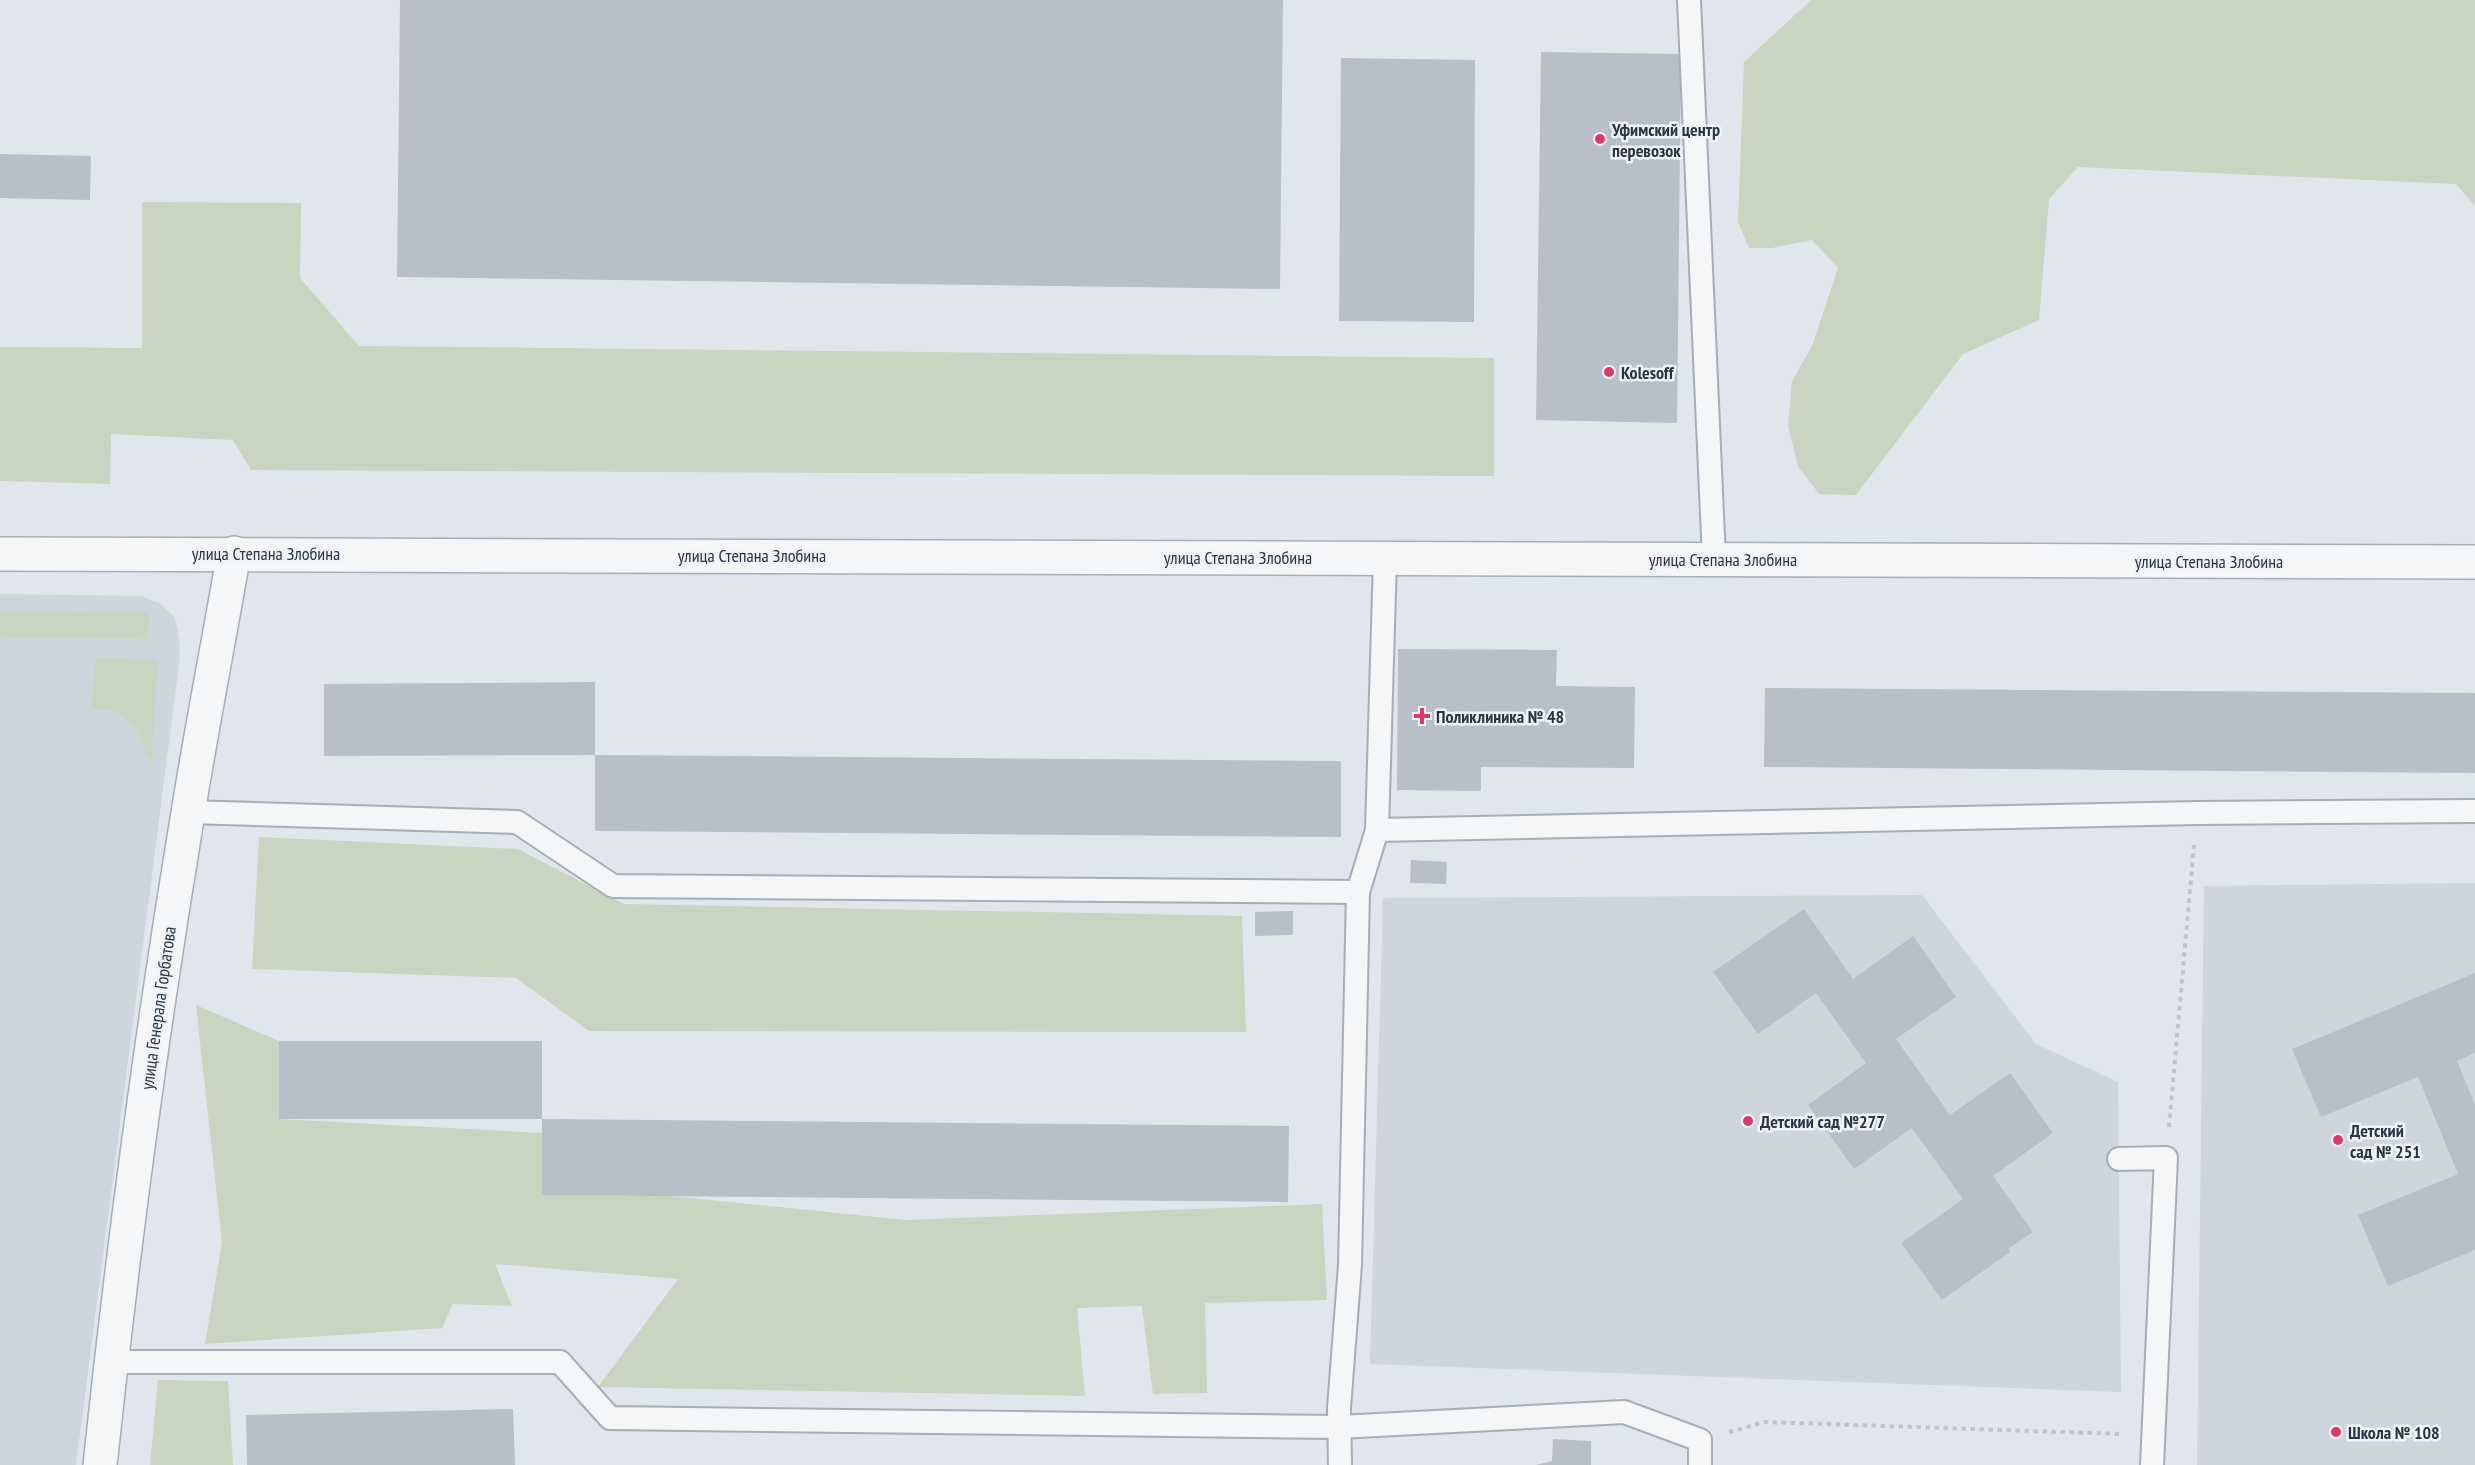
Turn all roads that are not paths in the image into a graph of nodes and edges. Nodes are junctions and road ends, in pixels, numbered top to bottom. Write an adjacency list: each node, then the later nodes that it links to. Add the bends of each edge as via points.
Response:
1 (1689, 0): 5 (lane)
2 (234, 553): 3 (street, улица Степана Злобина); 4 (street, улица Степана Злобина); 8 (street, улица Генерала Горбатова)
3 (0, 554)
4 (1385, 558): 5 (street, улица Степана Злобина); 9 (lane)
5 (1714, 559): 6 (street, улица Степана Злобина)
6 (2475, 562)
7 (2475, 811): 9 (lane)
8 (188, 812): 10 (lane, via 517,822 613,886); 12 (street, улица Генерала Горбатова, via 159,996)
9 (1377, 830): 10 (lane)
10 (1358, 892): 13 (lane, via 1350,1264)
11 (2119, 1159): 17 (lane, via 2166,1158)
12 (111, 1362): 13 (lane, via 560,1362 610,1418); 14 (street, улица Генерала Горбатова)
13 (1339, 1427): 15 (lane); 16 (lane, via 1624,1412 1700,1440)
14 (100, 1465)
15 (1340, 1465)
16 (1700, 1465)
17 (2152, 1465)

